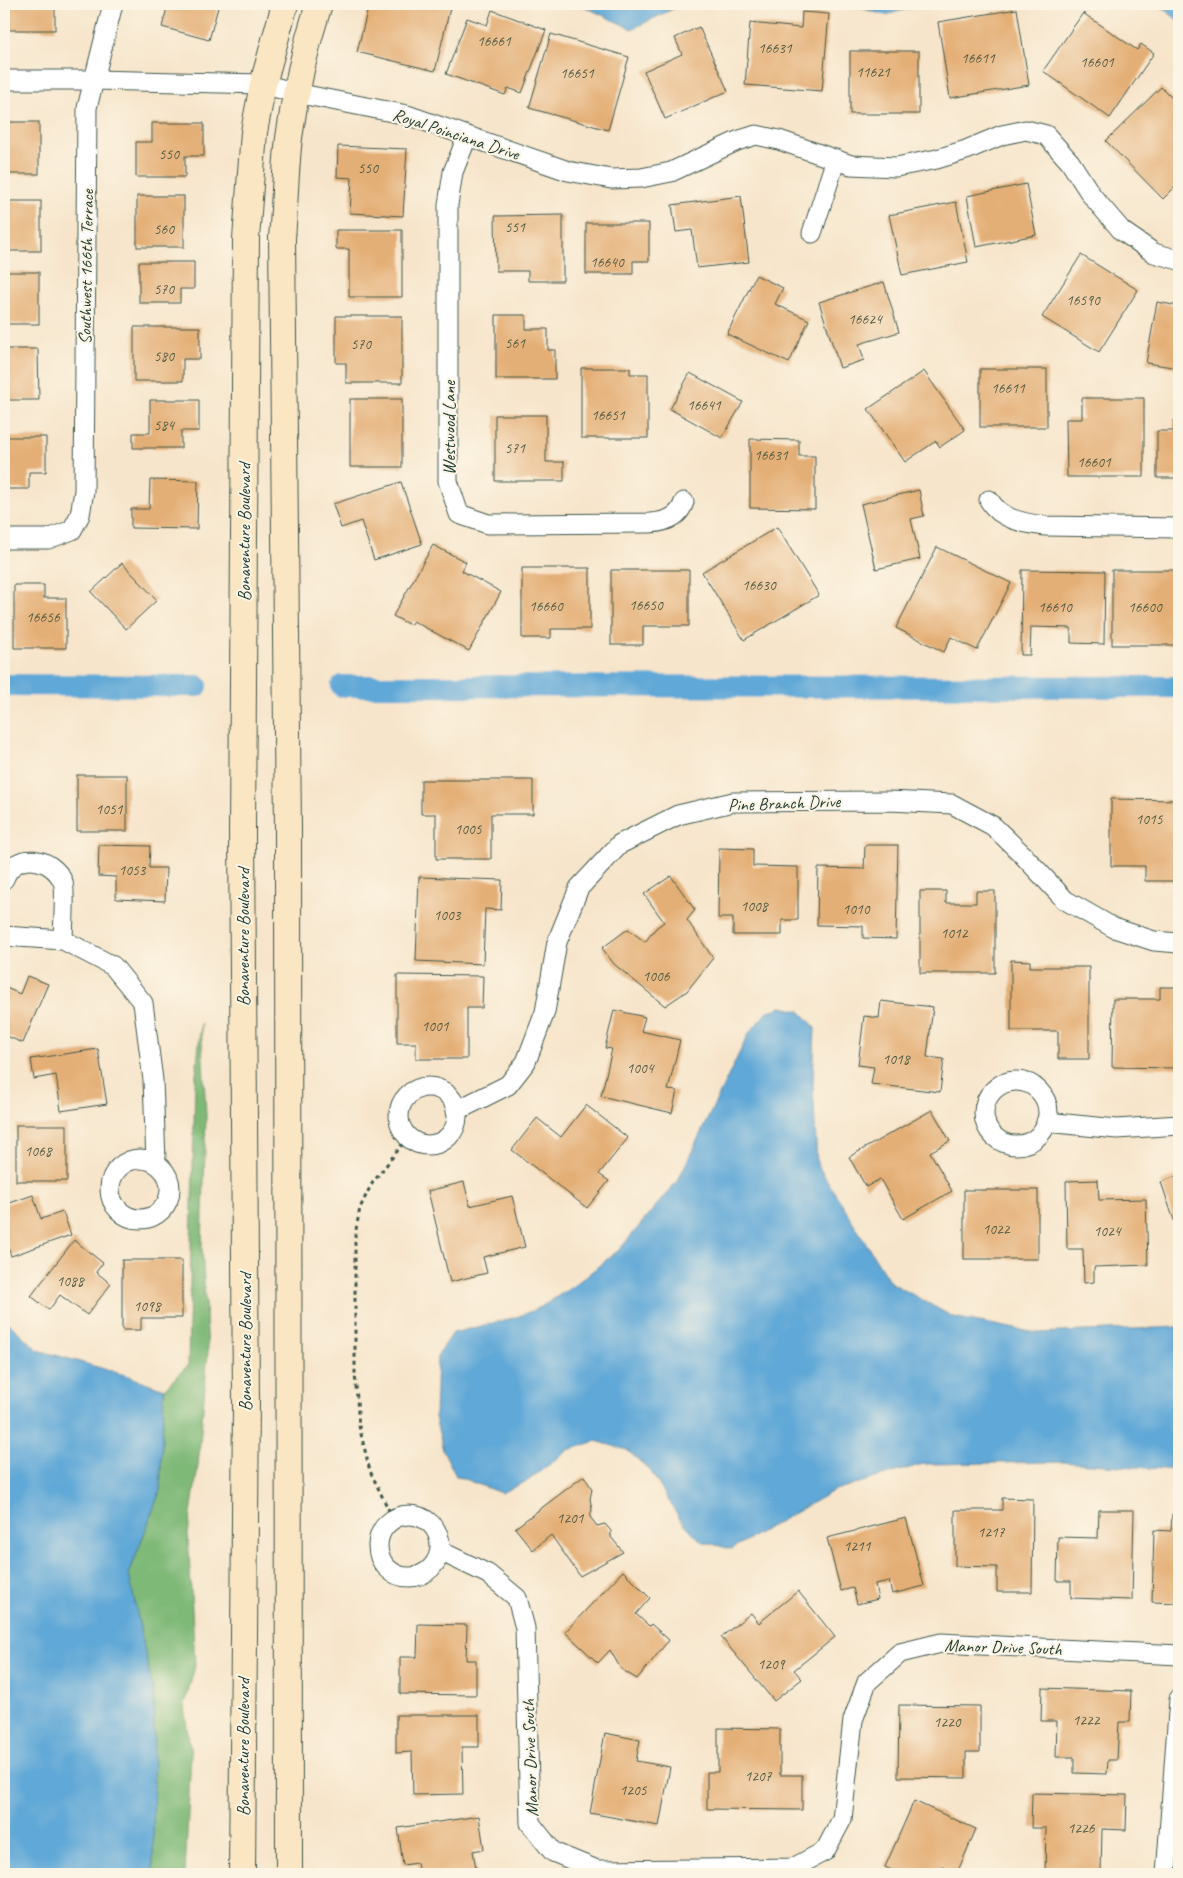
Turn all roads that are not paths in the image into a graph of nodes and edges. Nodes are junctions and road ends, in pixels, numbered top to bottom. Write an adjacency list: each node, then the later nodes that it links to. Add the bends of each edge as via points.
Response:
1 (113, 4): 5 (street, Southwest 166th Terrace)
2 (285, 4): 6 (main road, Bonaventure Boulevard)
3 (319, 4): 7 (main road)
4 (4, 80): 5 (street, Royal Poinciana Drive)
5 (94, 80): 6 (street, Royal Poinciana Drive); 15 (street, Southwest 166th Terrace, via 87,108 84,491 80,515 72,530 48,539)
6 (263, 84): 7 (street, Royal Poinciana Drive); 27 (main road, Bonaventure Boulevard, via 254,132 246,239 242,824 246,1401)
7 (296, 93): 8 (street, Royal Poinciana Drive, via 407,115); 28 (main road, via 282,238 288,830)
8 (467, 137): 9 (street, Royal Poinciana Drive, via 568,171 611,180 671,172 756,135); 13 (street, Westwood Lane, via 452,172 448,205 448,481 459,514 488,524 650,523 670,520 678,514)
9 (836, 159): 10 (street); 11 (street, Royal Poinciana Drive, via 851,164 896,167 937,159 1010,133 1026,130 1046,135 1122,231 1154,252)
10 (812, 233)
11 (1179, 260)
12 (989, 500): 14 (street, via 993,508 1025,524)
13 (684, 502)
14 (1179, 528)
15 (4, 538)
16 (4, 879): 18 (street, via 8,869 22,861 39,860 54,868 64,883)
17 (4, 936): 18 (street)
18 (63, 940): 23 (street, via 113,966 143,1004 153,1080)
19 (1179, 943): 20 (street, Pine Branch Drive, via 1154,941 1114,928 1065,900 993,826 952,804 889,801 724,804 678,815 620,844 579,888 557,942 545,1012 526,1062 508,1085)
20 (456, 1111): 20 (street, via 457,1120 449,1136 433,1145 408,1138 402,1130 398,1112 406,1096 414,1090 431,1087 448,1095)
21 (1046, 1122): 22 (street, via 1117,1128)
22 (1179, 1125)
23 (156, 1162)
24 (440, 1551): 24 (street, via 430,1569 411,1577 391,1571 379,1555 378,1545 385,1526 402,1515 412,1515 430,1523 437,1531); 25 (street, Manor Drive South, via 488,1574 516,1598 525,1628 530,1823 553,1852 597,1870 793,1868 825,1851 842,1819 853,1720 867,1682 900,1653 941,1643)
25 (1179, 1655)
26 (1179, 1699): 29 (street)
27 (242, 1874)
28 (289, 1874)
29 (1166, 1874)

